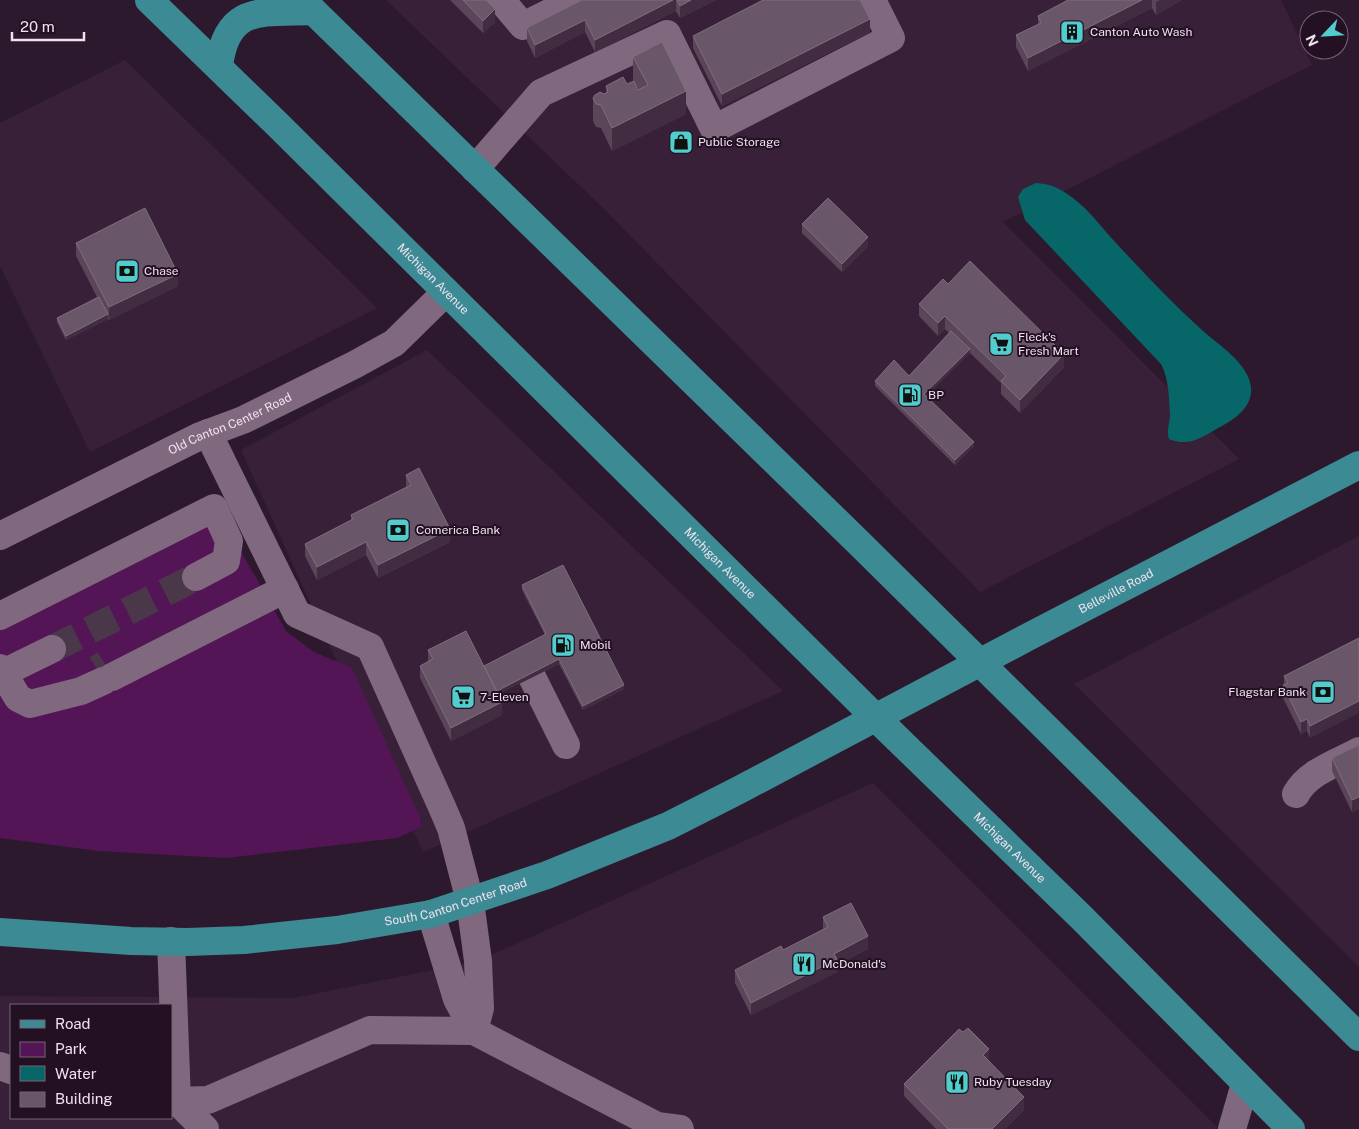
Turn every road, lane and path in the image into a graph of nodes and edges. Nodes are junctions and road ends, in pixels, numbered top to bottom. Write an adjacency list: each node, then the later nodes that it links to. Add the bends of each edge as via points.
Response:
1 (149, 0): 6 (main road, Michigan Avenue)
2 (501, 0): 3 (street, via 523,26)
3 (575, 0)
4 (872, 0): 7 (street, via 891,38 714,129 667,34 541,93)
5 (308, 5): 6 (main road, via 259,13 240,20 230,29 221,47); 7 (main road)
6 (219, 66): 8 (main road, Michigan Avenue)
7 (475, 169): 16 (main road)
8 (446, 292): 9 (street, Old Canton Center Road, via 394,343 243,420); 19 (main road, Michigan Avenue)
9 (208, 433): 11 (street, Old Canton Center Road); 13 (street)
10 (1359, 465): 16 (main road, Belleville Road)
11 (0, 536)
12 (196, 576): 14 (street, via 226,561 229,541 214,508)
13 (285, 589): 17 (street, via 138,664 132,680 103,680 30,704 18,698); 23 (street, via 297,614 370,647 452,828)
14 (0, 616)
15 (52, 649): 17 (street)
16 (980, 663): 19 (main road, Belleville Road); 28 (main road)
17 (1, 671)
18 (532, 677): 20 (street)
19 (876, 718): 23 (main road, South Canton Center Road, via 668,826 547,875); 29 (main road, Michigan Avenue, via 1082,918)
20 (566, 745)
21 (1359, 751): 22 (street, via 1316,773 1302,783)
22 (1296, 794)
23 (470, 901): 24 (main road, South Canton Center Road); 27 (street, via 479,970 480,1008)
24 (431, 914): 26 (main road, South Canton Center Road, via 337,930 244,940); 27 (street, via 457,999)
25 (0, 932): 26 (main road, South Canton Center Road)
26 (171, 941): 30 (street)
27 (474, 1031): 30 (street, via 370,1030 208,1100); 32 (street, via 657,1126)
28 (1359, 1037)
29 (1245, 1084): 33 (street); 34 (main road, Michigan Avenue)
30 (174, 1101): 31 (street)
31 (205, 1129)
32 (680, 1129)
33 (1232, 1129)
34 (1292, 1129)

